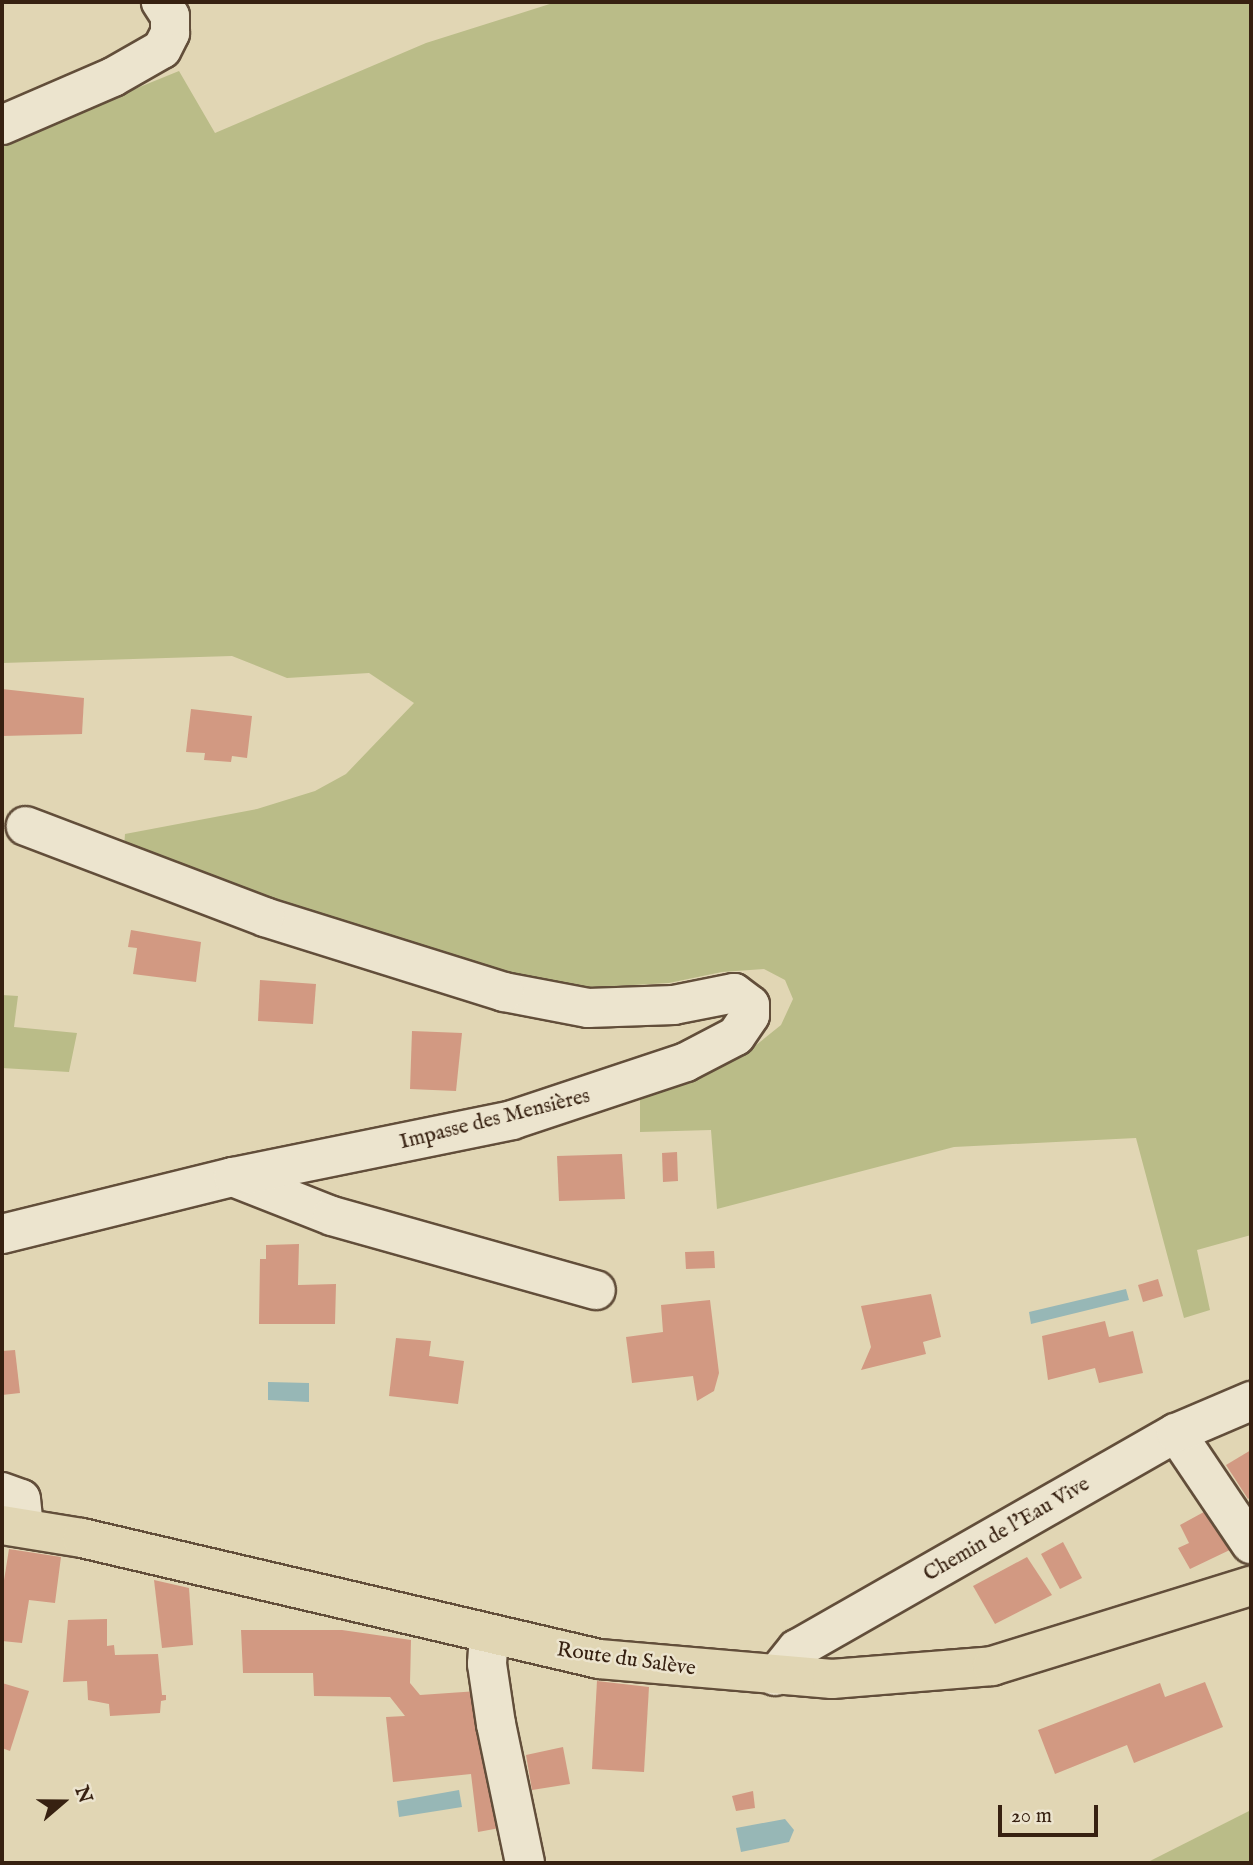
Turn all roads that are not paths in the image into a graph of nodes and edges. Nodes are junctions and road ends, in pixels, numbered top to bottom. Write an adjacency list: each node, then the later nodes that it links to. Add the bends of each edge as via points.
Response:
1 (161, 2): 2 (street, via 170,16 170,33 162,49 113,77)
2 (2, 125)
3 (26, 825): 4 (street, Impasse des Mensières, via 265,916 538,1001 633,1008 734,993 750,1005 748,1024 736,1036 686,1062 603,1093 512,1120)
4 (233, 1177): 5 (street, Impasse des Mensières); 6 (street, via 332,1216)
5 (2, 1234)
6 (596, 1290)
7 (1251, 1401): 8 (street, Chemin de l'Eau Vive)
8 (1177, 1433): 11 (street); 14 (street, Chemin de l'Eau Vive, via 797,1649)
9 (2, 1492): 10 (street, via 21,1499)
10 (13, 1526): 13 (main road, Route du Salève)
11 (1251, 1544)
12 (1251, 1586): 14 (main road, Route du Salève, via 992,1665 889,1677)
13 (489, 1635): 14 (main road, Route du Salève, via 599,1659); 15 (street, via 489,1676)
14 (775, 1676)
15 (525, 1863)

